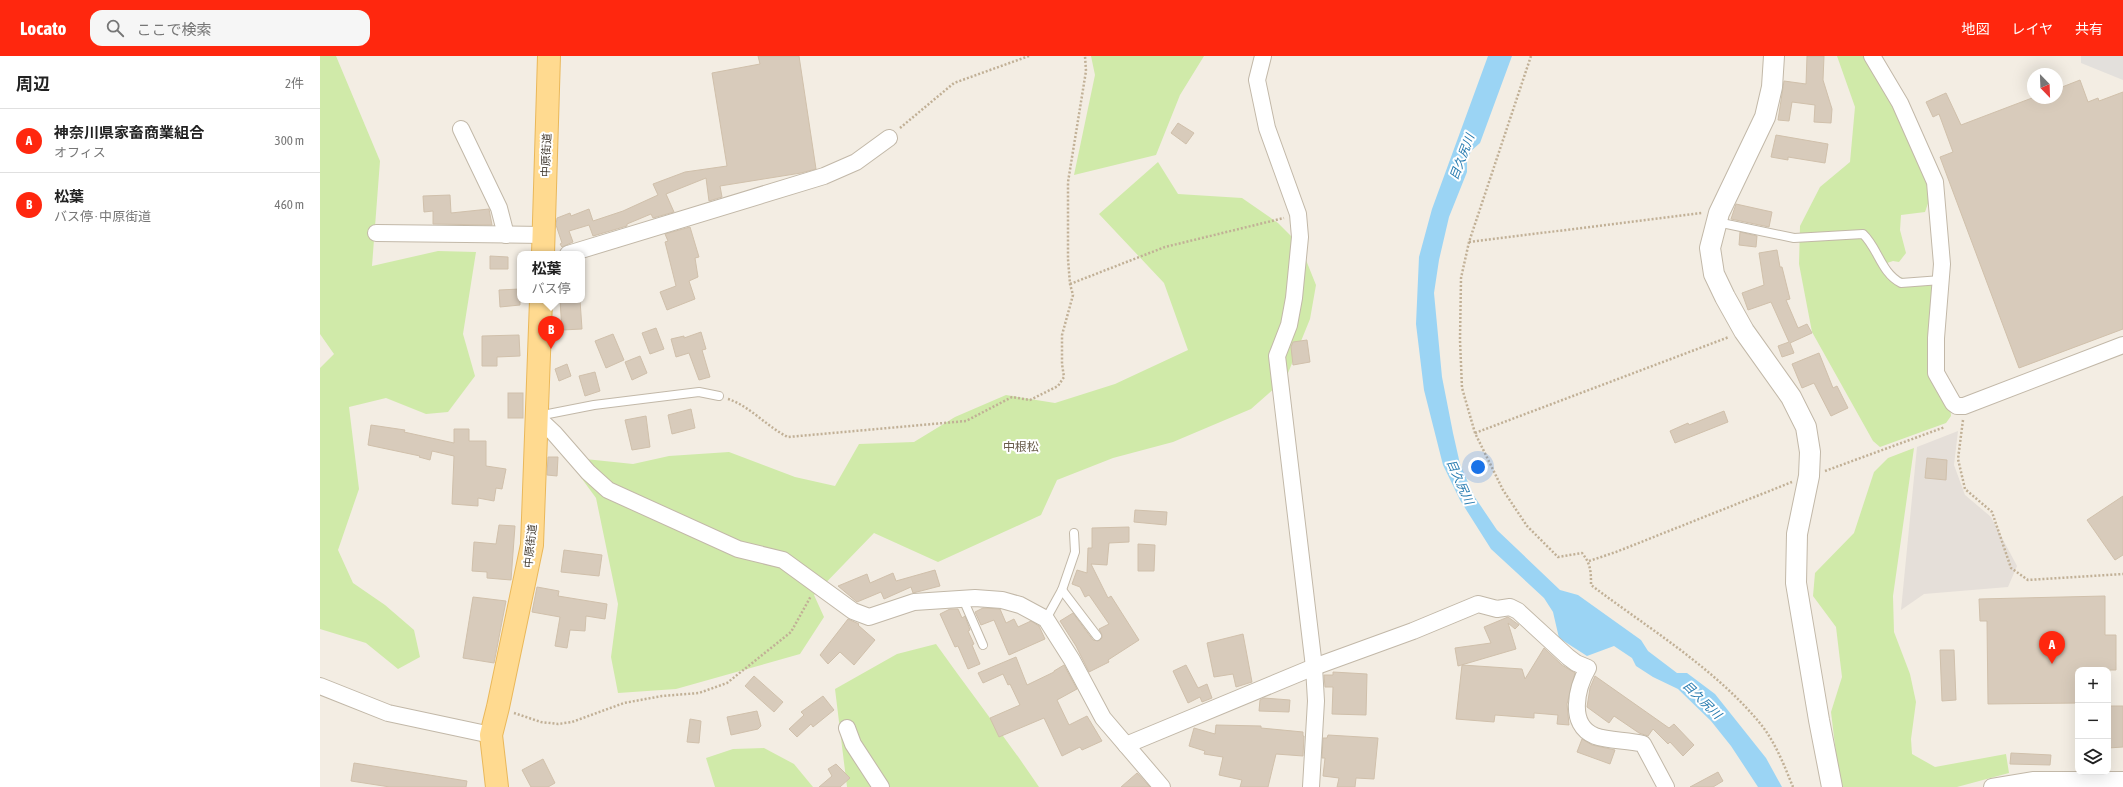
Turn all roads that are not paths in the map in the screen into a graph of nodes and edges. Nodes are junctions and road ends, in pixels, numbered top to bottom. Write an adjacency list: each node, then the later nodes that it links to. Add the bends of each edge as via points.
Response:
1 (548, 56): 10 (main road, 中原街道)
2 (1263, 56): 23 (street, via 1257,80 1267,128 1298,214 1300,237 1289,325 1277,356)
3 (1774, 56): 7 (street, via 1772,87 1765,117)
4 (1872, 56): 12 (street, via 1900,102 1935,182)
5 (461, 129): 9 (street, via 499,208)
6 (889, 138): 11 (street, via 856,162 824,176)
7 (1717, 217): 12 (lane, via 1794,238 1863,234 1895,280 1901,283); 35 (street, via 1710,248 1714,274 1744,331 1791,397 1806,427 1810,476 1797,534 1796,583)
8 (376, 233): 9 (street)
9 (506, 235): 10 (street)
10 (543, 245)
11 (578, 251)
12 (1941, 280): 14 (street, via 1936,373 1953,403 1958,406 1964,406)
13 (541, 303): 16 (main road, 中原街道)
14 (2123, 345)
15 (719, 396): 16 (lane, via 700,392 594,405)
16 (537, 417): 19 (street, via 608,490 738,549 783,560 853,612 869,617 914,602); 26 (main road, 中原街道, via 532,545)
17 (1074, 533): 18 (lane, via 1075,552)
18 (1062, 590): 20 (lane); 21 (lane)
19 (963, 599): 20 (street, via 1002,600 1020,605); 22 (lane)
20 (1046, 618): 27 (street, via 1104,718)
21 (1097, 636)
22 (983, 645)
23 (1314, 667): 27 (street); 33 (street, via 1316,701); 34 (street, via 1478,604 1497,609 1510,607 1518,611 1576,663 1588,668 1576,698 1581,725 1593,735 1608,740 1626,740 1643,744)
24 (320, 686): 26 (street, via 388,713)
25 (847, 728): 31 (street, via 853,744)
26 (491, 735): 30 (main road, 中原街道)
27 (1126, 745): 32 (street)
28 (2123, 780): 29 (street)
29 (2034, 784): 36 (street)
30 (497, 787)
31 (881, 787)
32 (1162, 787)
33 (1311, 787)
34 (1666, 787)
35 (1832, 787)
36 (1992, 787)

